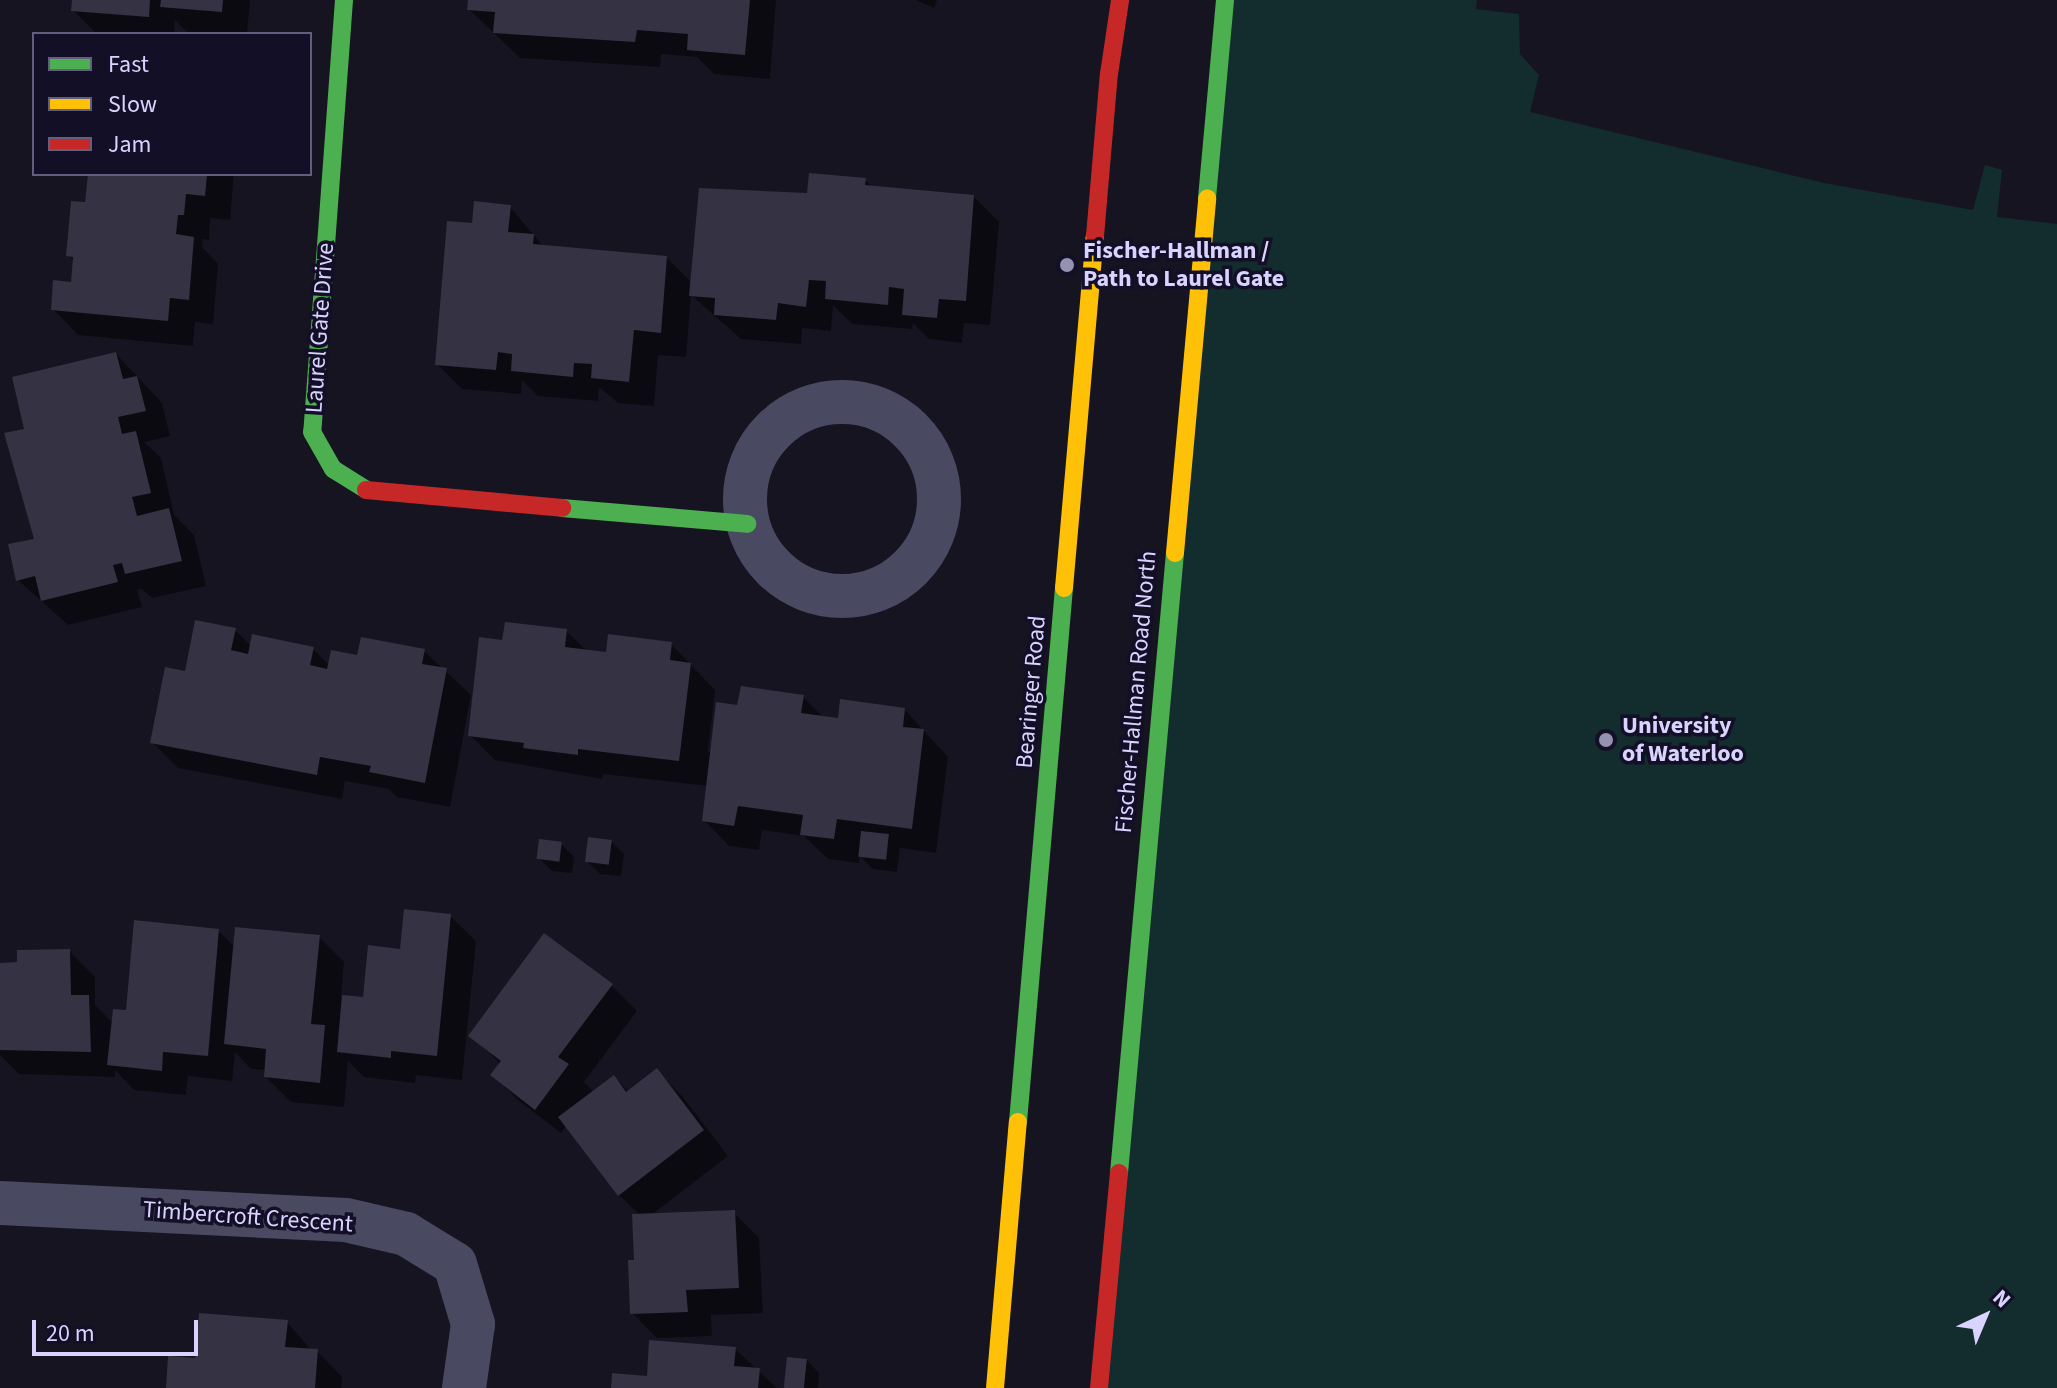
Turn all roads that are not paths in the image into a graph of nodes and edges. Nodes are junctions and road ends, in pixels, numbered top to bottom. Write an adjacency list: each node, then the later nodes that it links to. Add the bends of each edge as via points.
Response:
1 (344, 0): 4 (main road, Laurel Gate Drive, via 312,432 333,469 364,490)
2 (1120, 0): 7 (main road, Bearinger Road, via 1109,74)
3 (1225, 0): 8 (main road, Fischer-Hallman Road North)
4 (747, 524): 4 (street, via 762,555 786,579 817,593 865,594 896,581 921,558 931,540 940,507 932,460 913,432 877,407 843,401 810,406 769,432 751,461 744,494)
5 (0, 1203): 6 (street, Timbercroft Crescent, via 346,1220 406,1234 455,1264 473,1324)
6 (464, 1388)
7 (995, 1388)
8 (1099, 1388)

